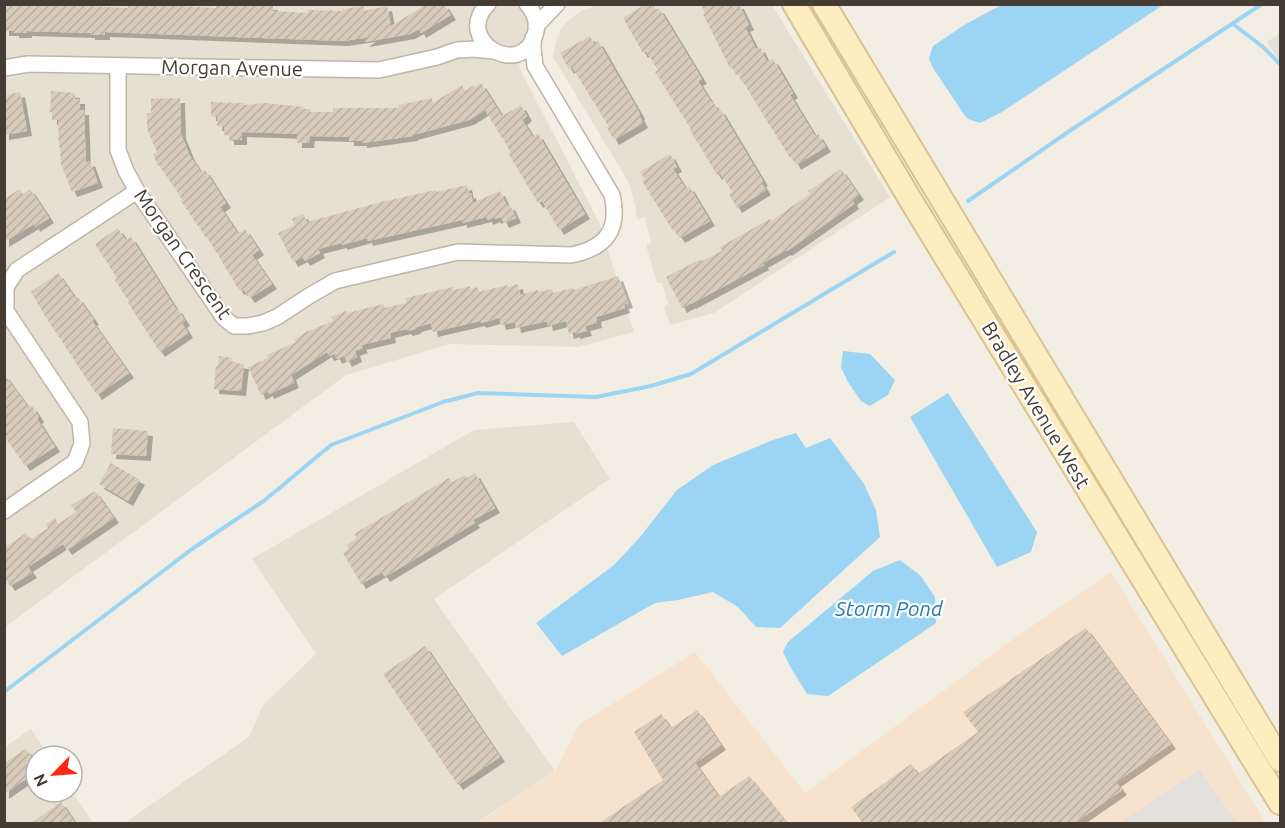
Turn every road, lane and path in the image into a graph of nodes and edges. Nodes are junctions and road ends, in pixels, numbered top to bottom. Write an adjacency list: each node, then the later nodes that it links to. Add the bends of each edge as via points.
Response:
1 (527, 4): 6 (street, via 536,19)
2 (557, 4): 6 (street)
3 (794, 4): 16 (main road, Bradley Avenue West)
4 (824, 4): 15 (main road, Bradley Avenue West)
5 (482, 11): 7 (street); 8 (street, via 481,39)
6 (535, 32): 9 (street, via 527,47); 11 (street, Morgan Crescent)
7 (457, 50): 8 (street, Morgan Avenue); 10 (street, Morgan Avenue, via 379,70)
8 (493, 51): 9 (street, Morgan Avenue)
9 (509, 55): 11 (street)
10 (118, 66): 12 (street, Morgan Avenue, via 28,64); 13 (street, Morgan Crescent, via 118,150)
11 (535, 66): 13 (street, Morgan Crescent, via 612,195 615,221 602,242 583,253 458,252 335,281 277,317 234,326 224,318)
12 (4, 68)
13 (136, 191): 14 (street, via 17,270 6,287 6,311 80,422 82,444 75,462)
14 (4, 511)
15 (1281, 760)
16 (1281, 803)

